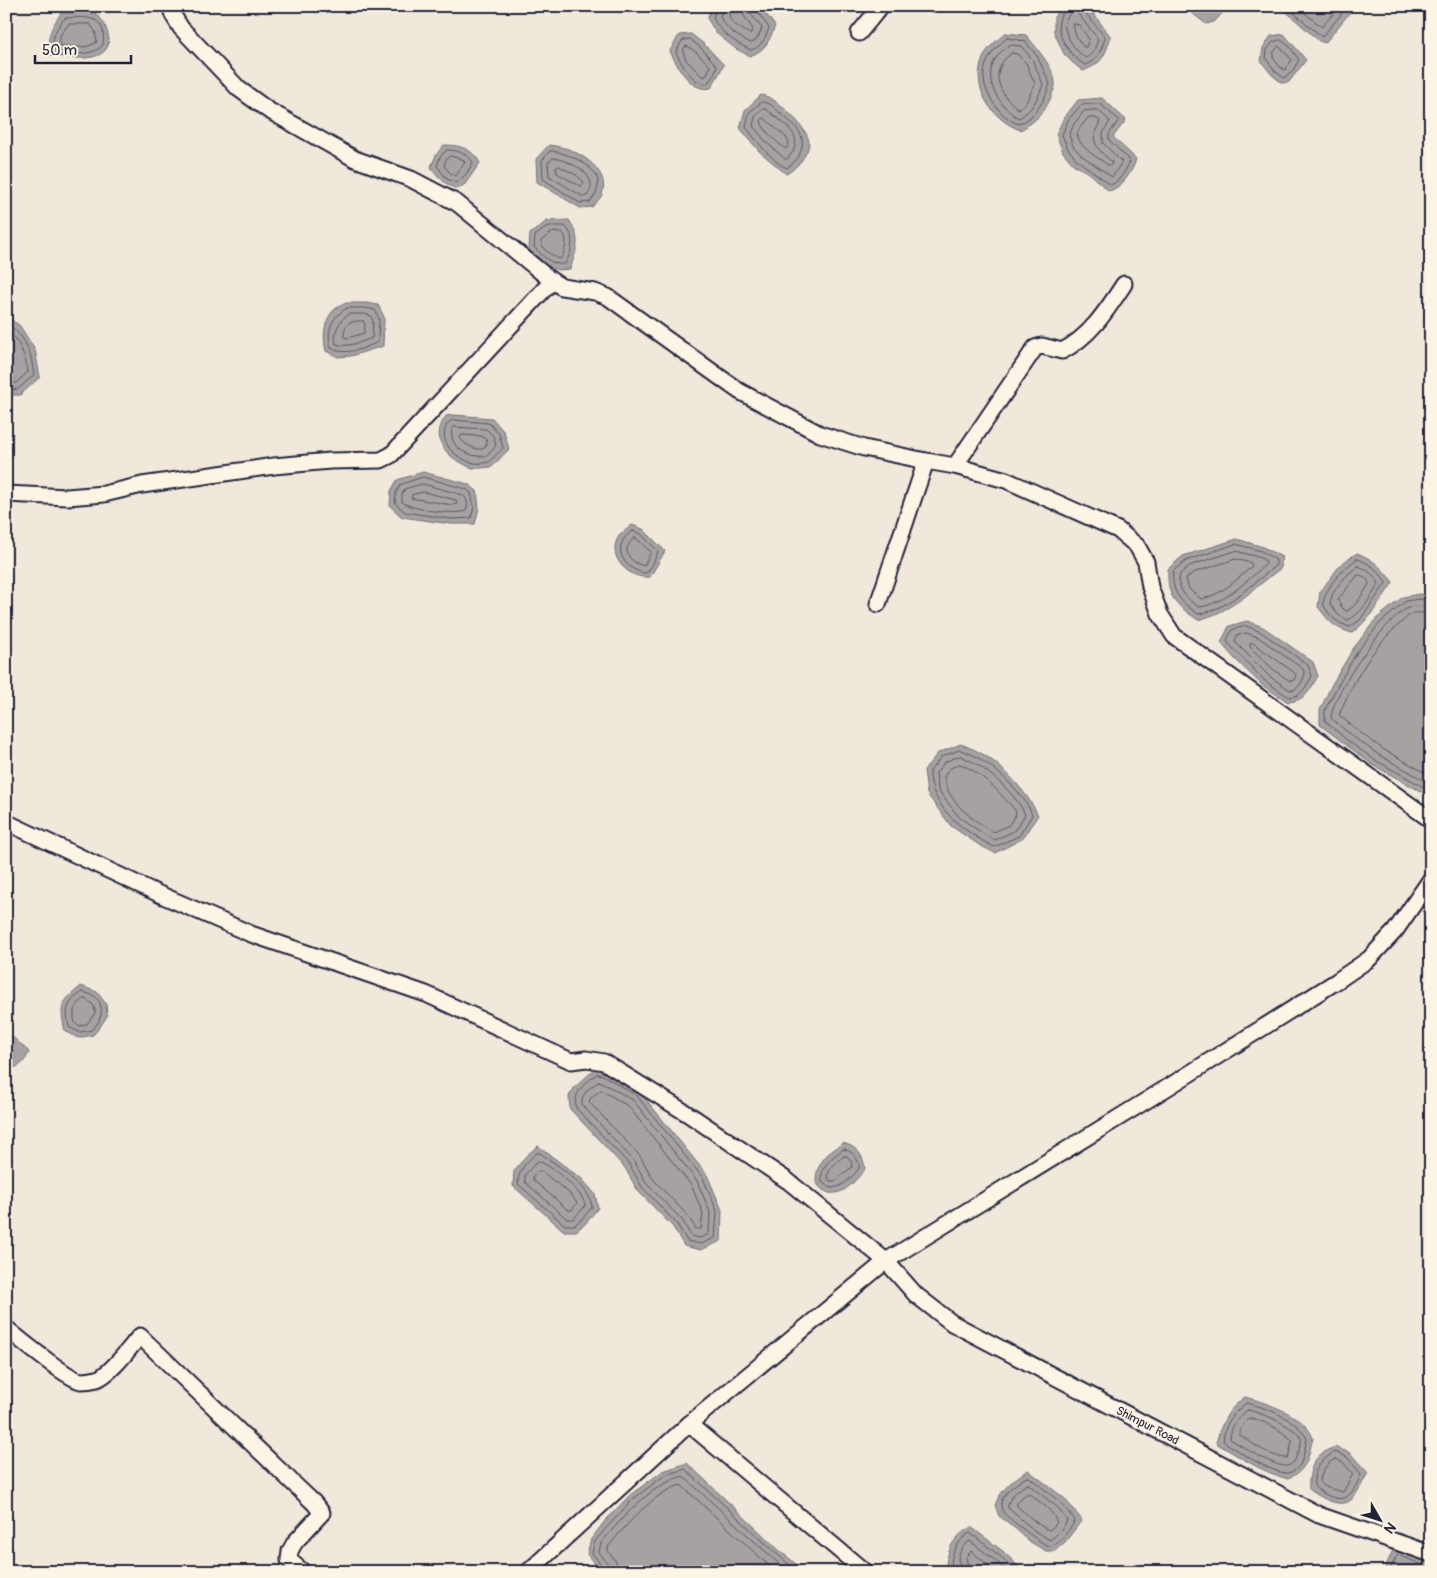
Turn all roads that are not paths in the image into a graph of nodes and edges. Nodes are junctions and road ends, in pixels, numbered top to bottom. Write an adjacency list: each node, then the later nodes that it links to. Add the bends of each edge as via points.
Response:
1 (170, 6): 4 (street, via 181,28 239,90 355,159 411,179 457,203)
2 (880, 6): 3 (street)
3 (859, 33)
4 (552, 281): 6 (street, via 562,287 595,292 608,298 739,391 820,434); 8 (street, via 391,455 382,460 274,466 142,485 104,494 67,497)
5 (1124, 284): 7 (street, via 1096,325 1069,348 1062,351 1042,346 1035,348)
6 (926, 462): 7 (street); 9 (street)
7 (955, 466): 10 (street, via 1006,480 1118,530 1136,546 1146,562 1150,587 1160,614 1174,636)
8 (6, 494)
9 (878, 604)
10 (1431, 820)
11 (7, 823): 13 (street, Shimpur Road, via 252,934 426,994 571,1061 604,1062 788,1181)
12 (1431, 879): 13 (street, via 1395,931 1369,959 1174,1084)
13 (886, 1261): 15 (street); 16 (street, Shimpur Road, via 916,1295 952,1323 1319,1515)
14 (6, 1328): 17 (street, via 81,1381 98,1378 113,1367 140,1336 322,1513 290,1550 289,1560)
15 (689, 1424): 18 (street); 19 (street)
16 (1431, 1554)
17 (303, 1572)
18 (528, 1572)
19 (865, 1572)

